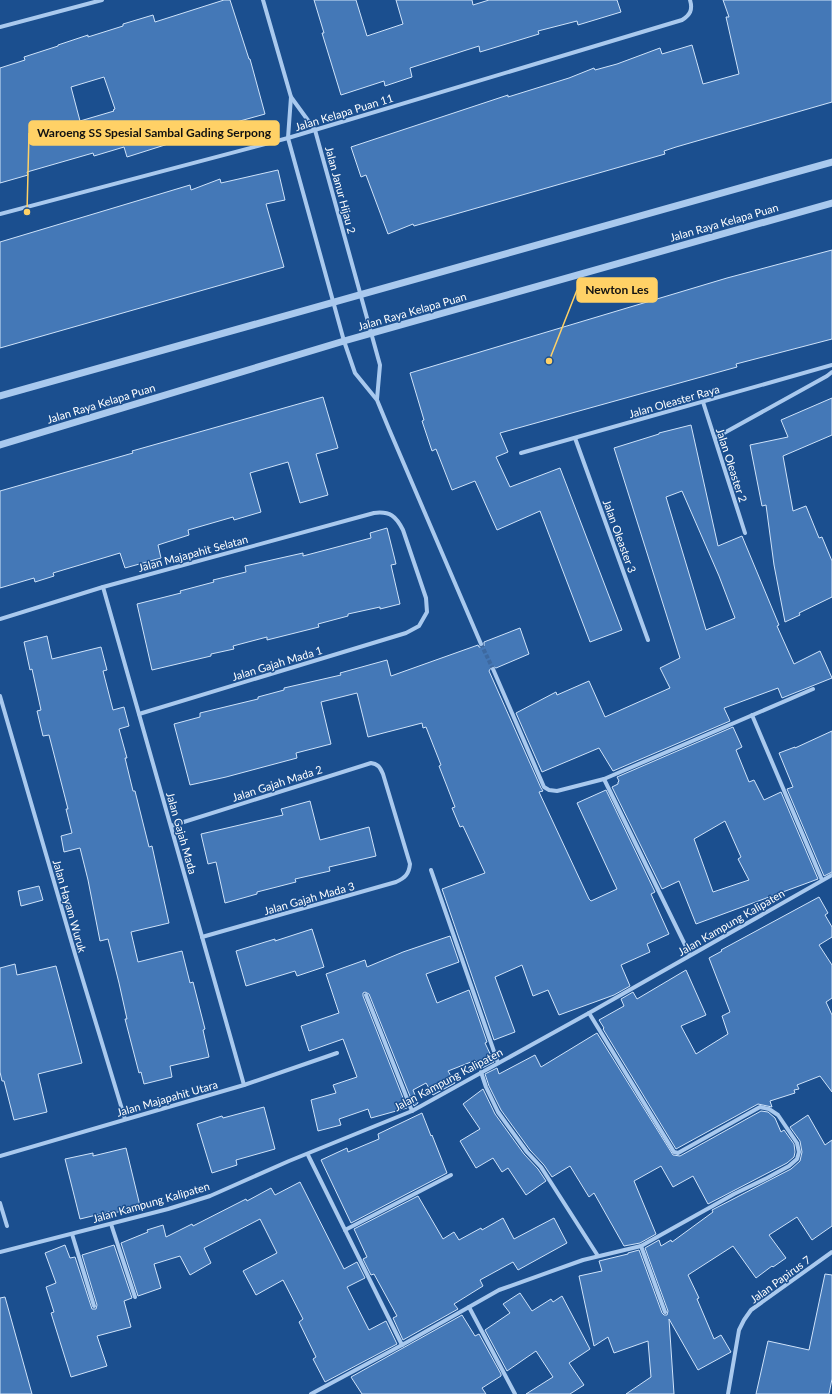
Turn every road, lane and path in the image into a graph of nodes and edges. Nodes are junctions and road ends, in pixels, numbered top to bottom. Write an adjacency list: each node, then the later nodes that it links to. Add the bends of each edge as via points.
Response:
1 (102, 0): 4 (street)
2 (263, 0): 5 (street, Jalan Janur Hijau 2)
3 (690, 0): 6 (street, Jalan Kelapa Puan 11, via 692,10 689,16 682,20)
4 (0, 27)
5 (291, 97): 6 (street, Jalan Janur Hijau 2); 7 (street, Jalan Janur Hijau 2)
6 (315, 130): 7 (street, Jalan Kelapa Puan 11); 11 (street, Jalan Janur Hijau 2)
7 (288, 138): 10 (street, Jalan Kelapa Puan 11); 12 (street, Jalan Janur Hijau 2)
8 (832, 162): 11 (street)
9 (832, 203): 13 (street, Jalan Raya Kelapa Puan)
10 (0, 214)
11 (361, 294): 12 (street); 13 (street, Jalan Janur Hijau 2)
12 (334, 302): 14 (street, Jalan Janur Hijau 2); 17 (street)
13 (372, 334): 14 (street, Jalan Raya Kelapa Puan); 18 (street, Jalan Janur Hijau 2, via 380,365)
14 (344, 341): 18 (street, Jalan Janur Hijau 2, via 356,373); 22 (street, Jalan Raya Kelapa Puan)
15 (832, 365): 19 (street, Jalan Oleaster Raya)
16 (832, 372): 21 (street)
17 (0, 396)
18 (377, 400): 29 (street)
19 (703, 402): 20 (street, Jalan Oleaster Raya); 21 (street, Jalan Oleaster 2)
20 (575, 438): 23 (street, Jalan Oleaster Raya); 28 (street, Jalan Oleaster 3)
21 (715, 438): 24 (street, Jalan Oleaster 2)
22 (0, 445)
23 (521, 453)
24 (745, 533)
25 (103, 587): 26 (street, Jalan Majapahit Selatan); 27 (street, Jalan Majapahit Selatan, via 384,512 391,514 403,530 426,598 427,612); 33 (street, Jalan Gajah Mada)
26 (0, 619)
27 (419, 626): 33 (street, Jalan Gajah Mada 1, via 406,633)
28 (648, 640)
29 (481, 644)
30 (493, 669): 35 (street, via 544,787 557,791)
31 (813, 688): 34 (street)
32 (0, 696): 50 (street, Jalan Hayam Wuruk)
33 (139, 714): 36 (street, Jalan Gajah Mada)
34 (752, 715): 35 (street); 40 (street)
35 (604, 779): 42 (street)
36 (171, 826): 37 (street, Jalan Gajah Mada 2, via 371,762 380,767 383,774); 41 (street, Jalan Gajah Mada)
37 (410, 864): 41 (street, Jalan Gajah Mada 3, via 409,873 396,882)
38 (431, 870): 46 (street)
39 (832, 876): 40 (street, Jalan Kampung Kalipaten)
40 (822, 880): 42 (street, Jalan Kampung Kalipaten)
41 (202, 937): 48 (street, Jalan Gajah Mada)
42 (690, 955): 44 (street, Jalan Kampung Kalipaten)
43 (366, 995): 49 (street)
44 (589, 1013): 46 (street, Jalan Kampung Kalipaten); 59 (street, via 674,1152 678,1153 760,1108 770,1109 778,1115 797,1143 799,1152 789,1166)
45 (337, 1053): 48 (street, Jalan Majapahit Utara)
46 (498, 1063): 47 (street, Jalan Kampung Kalipaten)
47 (481, 1072): 49 (street, Jalan Kampung Kalipaten); 62 (street, via 498,1112 541,1167)
48 (244, 1085): 50 (street, Jalan Majapahit Utara)
49 (412, 1111): 51 (street, Jalan Kampung Kalipaten)
50 (125, 1120): 52 (street, Jalan Majapahit Utara)
51 (308, 1154): 55 (street, Jalan Kampung Kalipaten, via 210,1196); 57 (street)
52 (0, 1156)
53 (451, 1175): 57 (street)
54 (0, 1203): 56 (street)
55 (111, 1224): 58 (street, Jalan Kampung Kalipaten); 63 (street)
56 (7, 1226)
57 (345, 1230): 67 (street)
58 (72, 1234): 60 (street, Jalan Kampung Kalipaten); 64 (street)
59 (641, 1246): 62 (street); 66 (street)
60 (0, 1252)
61 (832, 1252): 70 (street, Jalan Papirus 7, via 751,1310 739,1330)
62 (598, 1256): 65 (street, via 499,1290)
63 (135, 1297)
64 (94, 1306)
65 (469, 1307): 67 (street); 69 (street)
66 (665, 1312)
67 (402, 1345): 68 (street)
68 (311, 1394)
69 (515, 1394)
70 (728, 1394)

